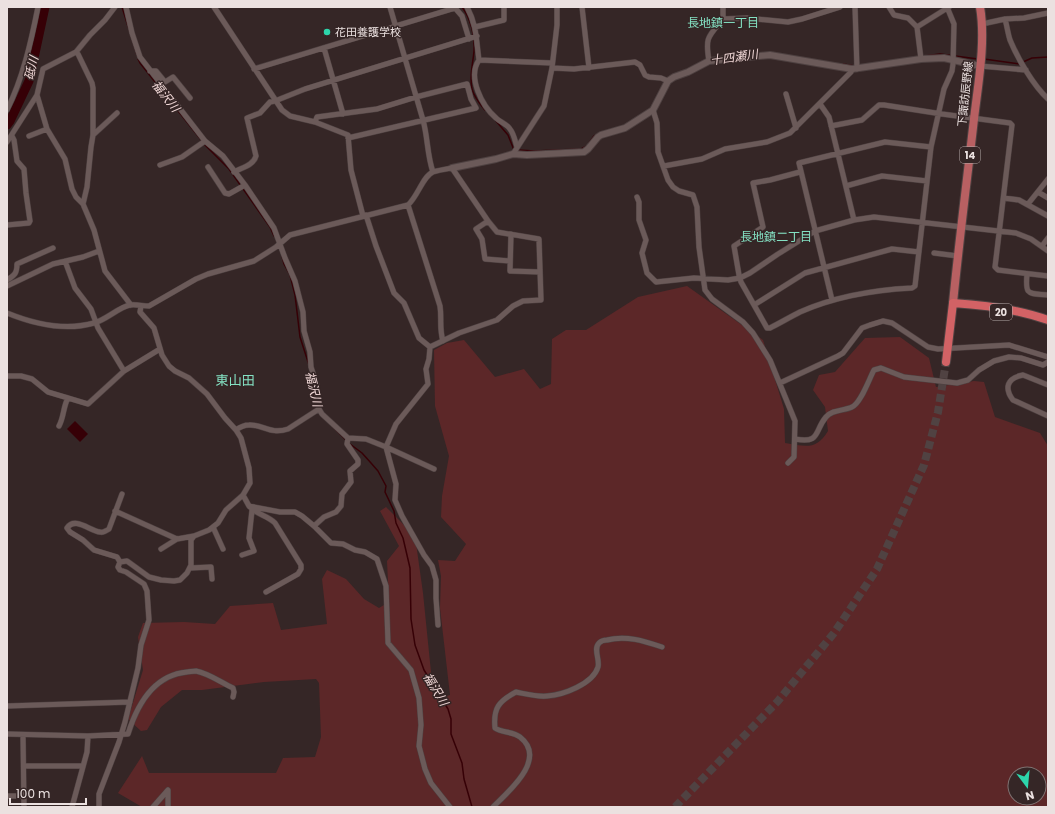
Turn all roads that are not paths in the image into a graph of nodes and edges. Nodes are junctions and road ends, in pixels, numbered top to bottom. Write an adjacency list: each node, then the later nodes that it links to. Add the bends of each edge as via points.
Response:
1 (38, 7): 49 (street, via 21,75)
2 (114, 7): 43 (street, via 76,52 43,69)
3 (126, 7): 38 (street, via 135,46)
4 (214, 7): 35 (street)
5 (390, 7): 20 (street)
6 (467, 7): 21 (street)
7 (504, 7): 21 (street, via 504,20)
8 (557, 7): 32 (street)
9 (582, 7): 34 (street)
10 (723, 7): 17 (street)
11 (840, 7): 17 (street, via 788,22 747,18)
12 (855, 7): 36 (street)
13 (889, 7): 22 (street, via 894,15 908,18)
14 (948, 7): 22 (street); 30 (street, via 954,24)
15 (980, 7): 19 (main road, 下諏訪辰野線 / 14)
16 (1048, 13): 18 (street)
17 (723, 19): 31 (street, via 708,39)
18 (1005, 19): 19 (street); 37 (street, via 1010,39)
19 (982, 24): 33 (main road, 下諏訪辰野線 / 14)
20 (396, 26): 24 (street, via 455,8 462,16); 25 (street); 27 (street)
21 (475, 27): 23 (street)
22 (917, 27): 28 (street)
23 (477, 36): 24 (street); 29 (street)
24 (469, 39): 27 (street)
25 (324, 48): 35 (street); 39 (street)
26 (78, 54): 60 (street, via 92,83)
27 (406, 59): 39 (street); 44 (street)
28 (921, 59): 30 (street); 36 (street)
29 (479, 60): 32 (street); 41 (street)
30 (953, 60): 33 (street); 53 (street)
31 (709, 62): 36 (street, via 770,55); 40 (street)
32 (552, 65): 34 (street, via 574,69); 66 (street, via 544,106)
33 (980, 66): 37 (street); 54 (main road, 下諏訪辰野線 / 14)
34 (589, 68): 40 (street, via 635,62 640,65 644,75)
35 (254, 69): 47 (street)
36 (854, 69): 48 (street)
37 (1026, 70): 46 (street)
38 (150, 71): 45 (street, via 156,71 165,82 173,77); 64 (street)
39 (333, 81): 47 (street); 52 (street)
40 (668, 82): 50 (street)
41 (471, 83): 44 (street); 55 (street, via 471,99 476,108); 66 (street, via 495,117 511,130)
42 (786, 94): 58 (street)
43 (37, 95): 59 (street); 61 (street)
44 (416, 97): 52 (street, via 377,109); 55 (street)
45 (190, 98)
46 (1048, 99)
47 (275, 101): 56 (street, via 290,116); 74 (street, via 270,102 260,113 247,118 256,156 251,164)
48 (820, 104): 57 (street, via 829,117); 58 (street)
49 (7, 110)
50 (653, 110): 69 (street, via 625,128 598,137 584,152); 71 (street, via 657,123 658,152)
51 (117, 113): 60 (street)
52 (343, 114): 56 (street, via 316,117)
53 (939, 114): 54 (street); 57 (street, via 879,105 862,120); 67 (street)
54 (974, 118): 83 (street, via 1012,125); 94 (main road, 下諏訪辰野線 / 14)
55 (423, 120): 63 (street); 75 (street)
56 (315, 122): 63 (street, via 348,135)
57 (831, 126): 68 (street)
58 (796, 128): 71 (street, via 767,142 725,149 702,159)
59 (47, 129): 62 (street); 85 (street, via 65,159 72,189)
60 (93, 135): 85 (street)
61 (12, 136): 65 (street); 93 (street, via 17,161 24,169 30,221)
62 (28, 136)
63 (348, 138): 88 (street, via 351,170)
64 (205, 140): 70 (street, via 182,157); 74 (street)
65 (7, 142)
66 (517, 147): 69 (street)
67 (931, 147): 68 (street, via 885,142); 78 (street)
68 (838, 153): 76 (street, via 799,163); 80 (street)
69 (513, 154): 73 (street)
70 (160, 165)
71 (664, 166): 114 (street, via 673,187 693,195 697,207)
72 (208, 167): 79 (street, via 225,193 229,194)
73 (452, 168): 75 (street); 91 (street)
74 (234, 172): 79 (street)
75 (432, 172): 87 (street)
76 (800, 172): 95 (street); 113 (street, via 753,183 763,228 734,246)
77 (1048, 179): 81 (street)
78 (927, 181): 80 (street, via 882,176); 92 (street)
79 (245, 185): 99 (street, via 274,228)
80 (846, 186): 90 (street)
81 (1038, 192): 84 (street); 86 (street)
82 (637, 197): 114 (street, via 639,220 646,240 642,253 649,276 656,282)
83 (1004, 198): 86 (street); 96 (street)
84 (1048, 198)
85 (83, 204): 103 (street, via 94,230)
86 (1028, 204): 89 (street)
87 (408, 205): 88 (street); 127 (street, via 440,306 440,331)
88 (365, 216): 99 (street, via 290,235); 128 (street, via 394,293 404,303 420,338)
89 (1048, 216)
90 (854, 220): 92 (street, via 874,217); 95 (street)
91 (488, 222): 97 (street, via 497,232); 108 (street, via 476,229 482,239 485,260)
92 (923, 222): 94 (street); 104 (street)
93 (7, 225)
94 (962, 226): 96 (street); 106 (main road, 下諏訪辰野線 / 14)
95 (815, 231): 109 (street); 113 (street)
96 (1000, 231): 100 (street, via 1016,233); 111 (street, via 996,267 998,270)
97 (511, 234): 108 (street); 110 (street, via 539,239)
98 (1048, 238): 100 (street)
99 (280, 243): 122 (street, via 254,261 208,274 149,306); 139 (street, via 295,281 303,312 304,331 317,386)
100 (1042, 246): 102 (street)
101 (53, 248): 115 (street, via 17,264 15,275)
102 (1048, 251)
103 (99, 252): 107 (street); 120 (street, via 105,271)
104 (919, 252): 109 (street, via 892,249); 118 (street, via 915,286 912,288 869,292)
105 (934, 253): 106 (street)
106 (958, 256): 121 (main road, 下諏訪辰野線 / 14)
107 (65, 261): 116 (street, via 41,269); 125 (street, via 75,288 91,310)
108 (510, 261): 110 (street, via 510,271)
109 (824, 267): 118 (street); 119 (street, via 805,273)
110 (540, 272): 127 (street, via 541,300 523,301 497,320)
111 (1027, 274): 112 (street); 117 (street, via 1027,291)
112 (1048, 276)
113 (740, 278): 114 (street); 119 (street)
114 (704, 279): 136 (street, via 705,290 712,299 743,322 753,333 770,360)
115 (7, 280)
116 (7, 286)
117 (1048, 295)
118 (832, 300): 119 (street, via 770,328 767,328)
119 (754, 304)
120 (131, 305): 122 (street); 125 (street)
121 (953, 305): 124 (highway, 20, via 1000,308); 126 (highway, 20, via 995,311); 129 (highway)
122 (141, 306): 130 (street, via 140,312 154,328)
123 (7, 313): 125 (street, via 39,324 77,326)
124 (1048, 320)
125 (96, 323): 134 (street)
126 (1048, 324)
127 (443, 341): 128 (street)
128 (430, 347): 145 (street, via 426,369 428,384 396,424)
129 (948, 348): 131 (street, via 1009,344); 132 (highway); 136 (street, via 928,347 892,323 883,321 862,328 843,353)
130 (160, 349): 134 (street); 142 (street, via 169,366 190,378 207,394)
131 (1048, 357)
132 (946, 362)
133 (1048, 362): 144 (street, via 1043,365 1009,357 994,361 968,380 957,383 904,377 881,368 874,370 858,402 852,407 826,416 811,440)
134 (124, 372): 138 (street, via 88,404)
135 (7, 376): 138 (street, via 20,376 32,380 48,392)
136 (780, 383): 144 (street, via 795,421)
137 (1048, 385): 140 (street, via 1023,375 1013,378 1008,387 1013,400)
138 (68, 398): 141 (street)
139 (319, 409): 142 (street, via 283,431 267,430 250,424); 143 (street, via 327,420)
140 (1048, 416)
141 (59, 426)
142 (236, 430): 149 (street, via 241,438 250,483)
143 (348, 438): 145 (street, via 366,439); 152 (street, via 347,444 358,464 350,471 351,482 342,494 341,506)
144 (795, 438): 146 (street, via 794,457)
145 (386, 447): 147 (street); 163 (street, via 396,484 395,500 432,566 436,580)
146 (788, 463)
147 (434, 469)
148 (122, 494): 151 (street)
149 (243, 495): 150 (street); 153 (street, via 226,510)
150 (250, 508): 152 (street, via 295,512); 158 (street, via 250,538 254,551); 162 (street, via 275,523 301,565 298,574)
151 (115, 511): 155 (street); 159 (street, via 109,529 104,532 77,524 71,524 67,528 94,550 116,557)
152 (314, 526): 181 (street, via 331,544 343,544 377,558 386,586 388,643 411,670 419,698 419,746 424,768 431,783)
153 (213, 527): 154 (street); 157 (street)
154 (194, 536): 155 (street); 160 (street, via 191,540)
155 (177, 539): 156 (street)
156 (161, 549)
157 (223, 550)
158 (242, 555)
159 (120, 562): 160 (street, via 127,561 149,577 161,580 180,580); 166 (street, via 120,570 144,584 149,608 149,620 141,645)
160 (190, 568): 161 (street, via 211,567)
161 (212, 579)
162 (266, 592)
163 (438, 625)
164 (662, 647): 182 (street, via 629,638 601,641 596,648 598,667 584,684 548,696 516,692 501,702 494,716 494,728 521,738 530,751 530,756 523,776)
165 (234, 698): 169 (street, via 233,688 196,671 167,677 145,698 134,716 128,734)
166 (130, 702): 167 (street); 169 (street)
167 (7, 706)
168 (7, 734): 170 (street)
169 (120, 735): 171 (street); 178 (street, via 99,794)
170 (23, 736): 171 (street); 172 (street)
171 (88, 736): 173 (street)
172 (24, 766): 173 (street); 175 (street)
173 (83, 766): 177 (street)
174 (7, 796): 175 (street)
175 (24, 796): 176 (street)
176 (24, 807)
177 (72, 807)
178 (99, 807)
179 (153, 807): 180 (street, via 168,790)
180 (168, 807)
181 (450, 807)
182 (493, 807)

